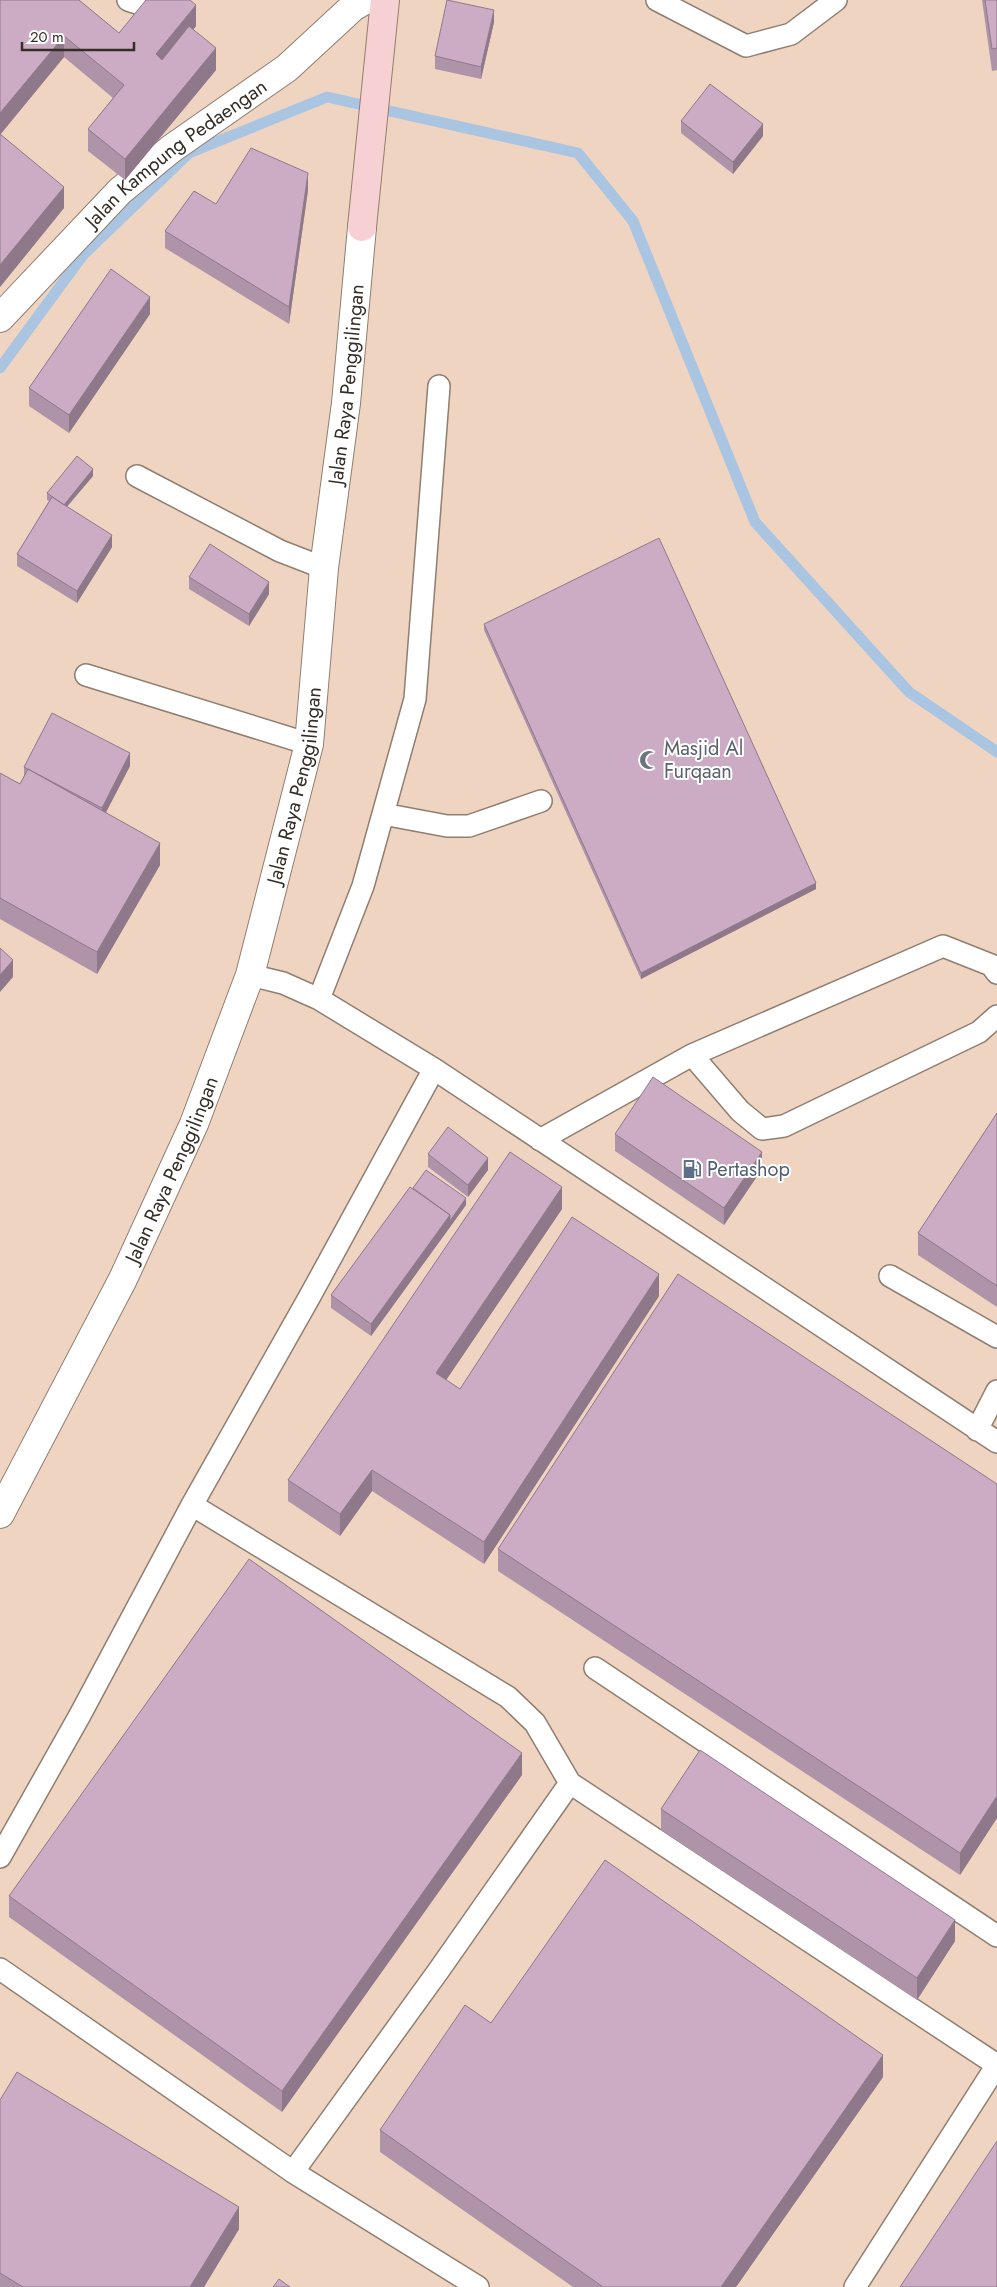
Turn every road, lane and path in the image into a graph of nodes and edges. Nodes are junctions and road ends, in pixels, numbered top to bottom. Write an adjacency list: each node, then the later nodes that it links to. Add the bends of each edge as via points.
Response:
1 (128, 0): 2 (lane, via 140,4)
2 (146, 0)
3 (657, 0): 4 (lane, via 746,46 791,34)
4 (836, 0)
5 (378, 6): 6 (main road, Jalan Raya Penggilingan); 7 (street, Jalan Kampung Pedaengan, via 353,7 287,68 171,149 120,191)
6 (362, 227): 10 (street, Jalan Raya Penggilingan, via 346,403)
7 (0, 318)
8 (439, 386): 14 (lane, via 415,699)
9 (137, 476): 10 (lane, via 280,551)
10 (324, 568): 12 (street, Jalan Raya Penggilingan)
11 (86, 675): 12 (lane)
12 (309, 744): 16 (street, Jalan Raya Penggilingan)
13 (541, 801): 14 (lane, via 469,826 447,826)
14 (383, 814): 17 (lane, via 363,886)
15 (997, 973): 19 (lane, via 991,965 943,946)
16 (250, 975): 17 (lane, via 283,983); 28 (street, Jalan Raya Penggilingan, via 194,1124 128,1270)
17 (319, 999): 20 (lane)
18 (997, 1016): 19 (lane, via 979,1032 784,1126 762,1129 740,1111)
19 (692, 1055): 21 (lane)
20 (434, 1069): 21 (lane); 27 (lane)
21 (540, 1140): 25 (lane)
22 (890, 1276): 23 (lane)
23 (997, 1337)
24 (997, 1391): 25 (lane)
25 (977, 1430): 26 (lane)
26 (997, 1442)
27 (192, 1505): 30 (lane, via 508,1696 535,1722); 31 (lane)
28 (0, 1514)
29 (595, 1668): 32 (lane)
30 (570, 1783): 34 (lane); 35 (lane)
31 (0, 1857)
32 (997, 1936)
33 (0, 1969): 35 (lane)
34 (997, 2065): 37 (lane)
35 (293, 2172): 36 (lane)
36 (478, 2287)
37 (855, 2287)

